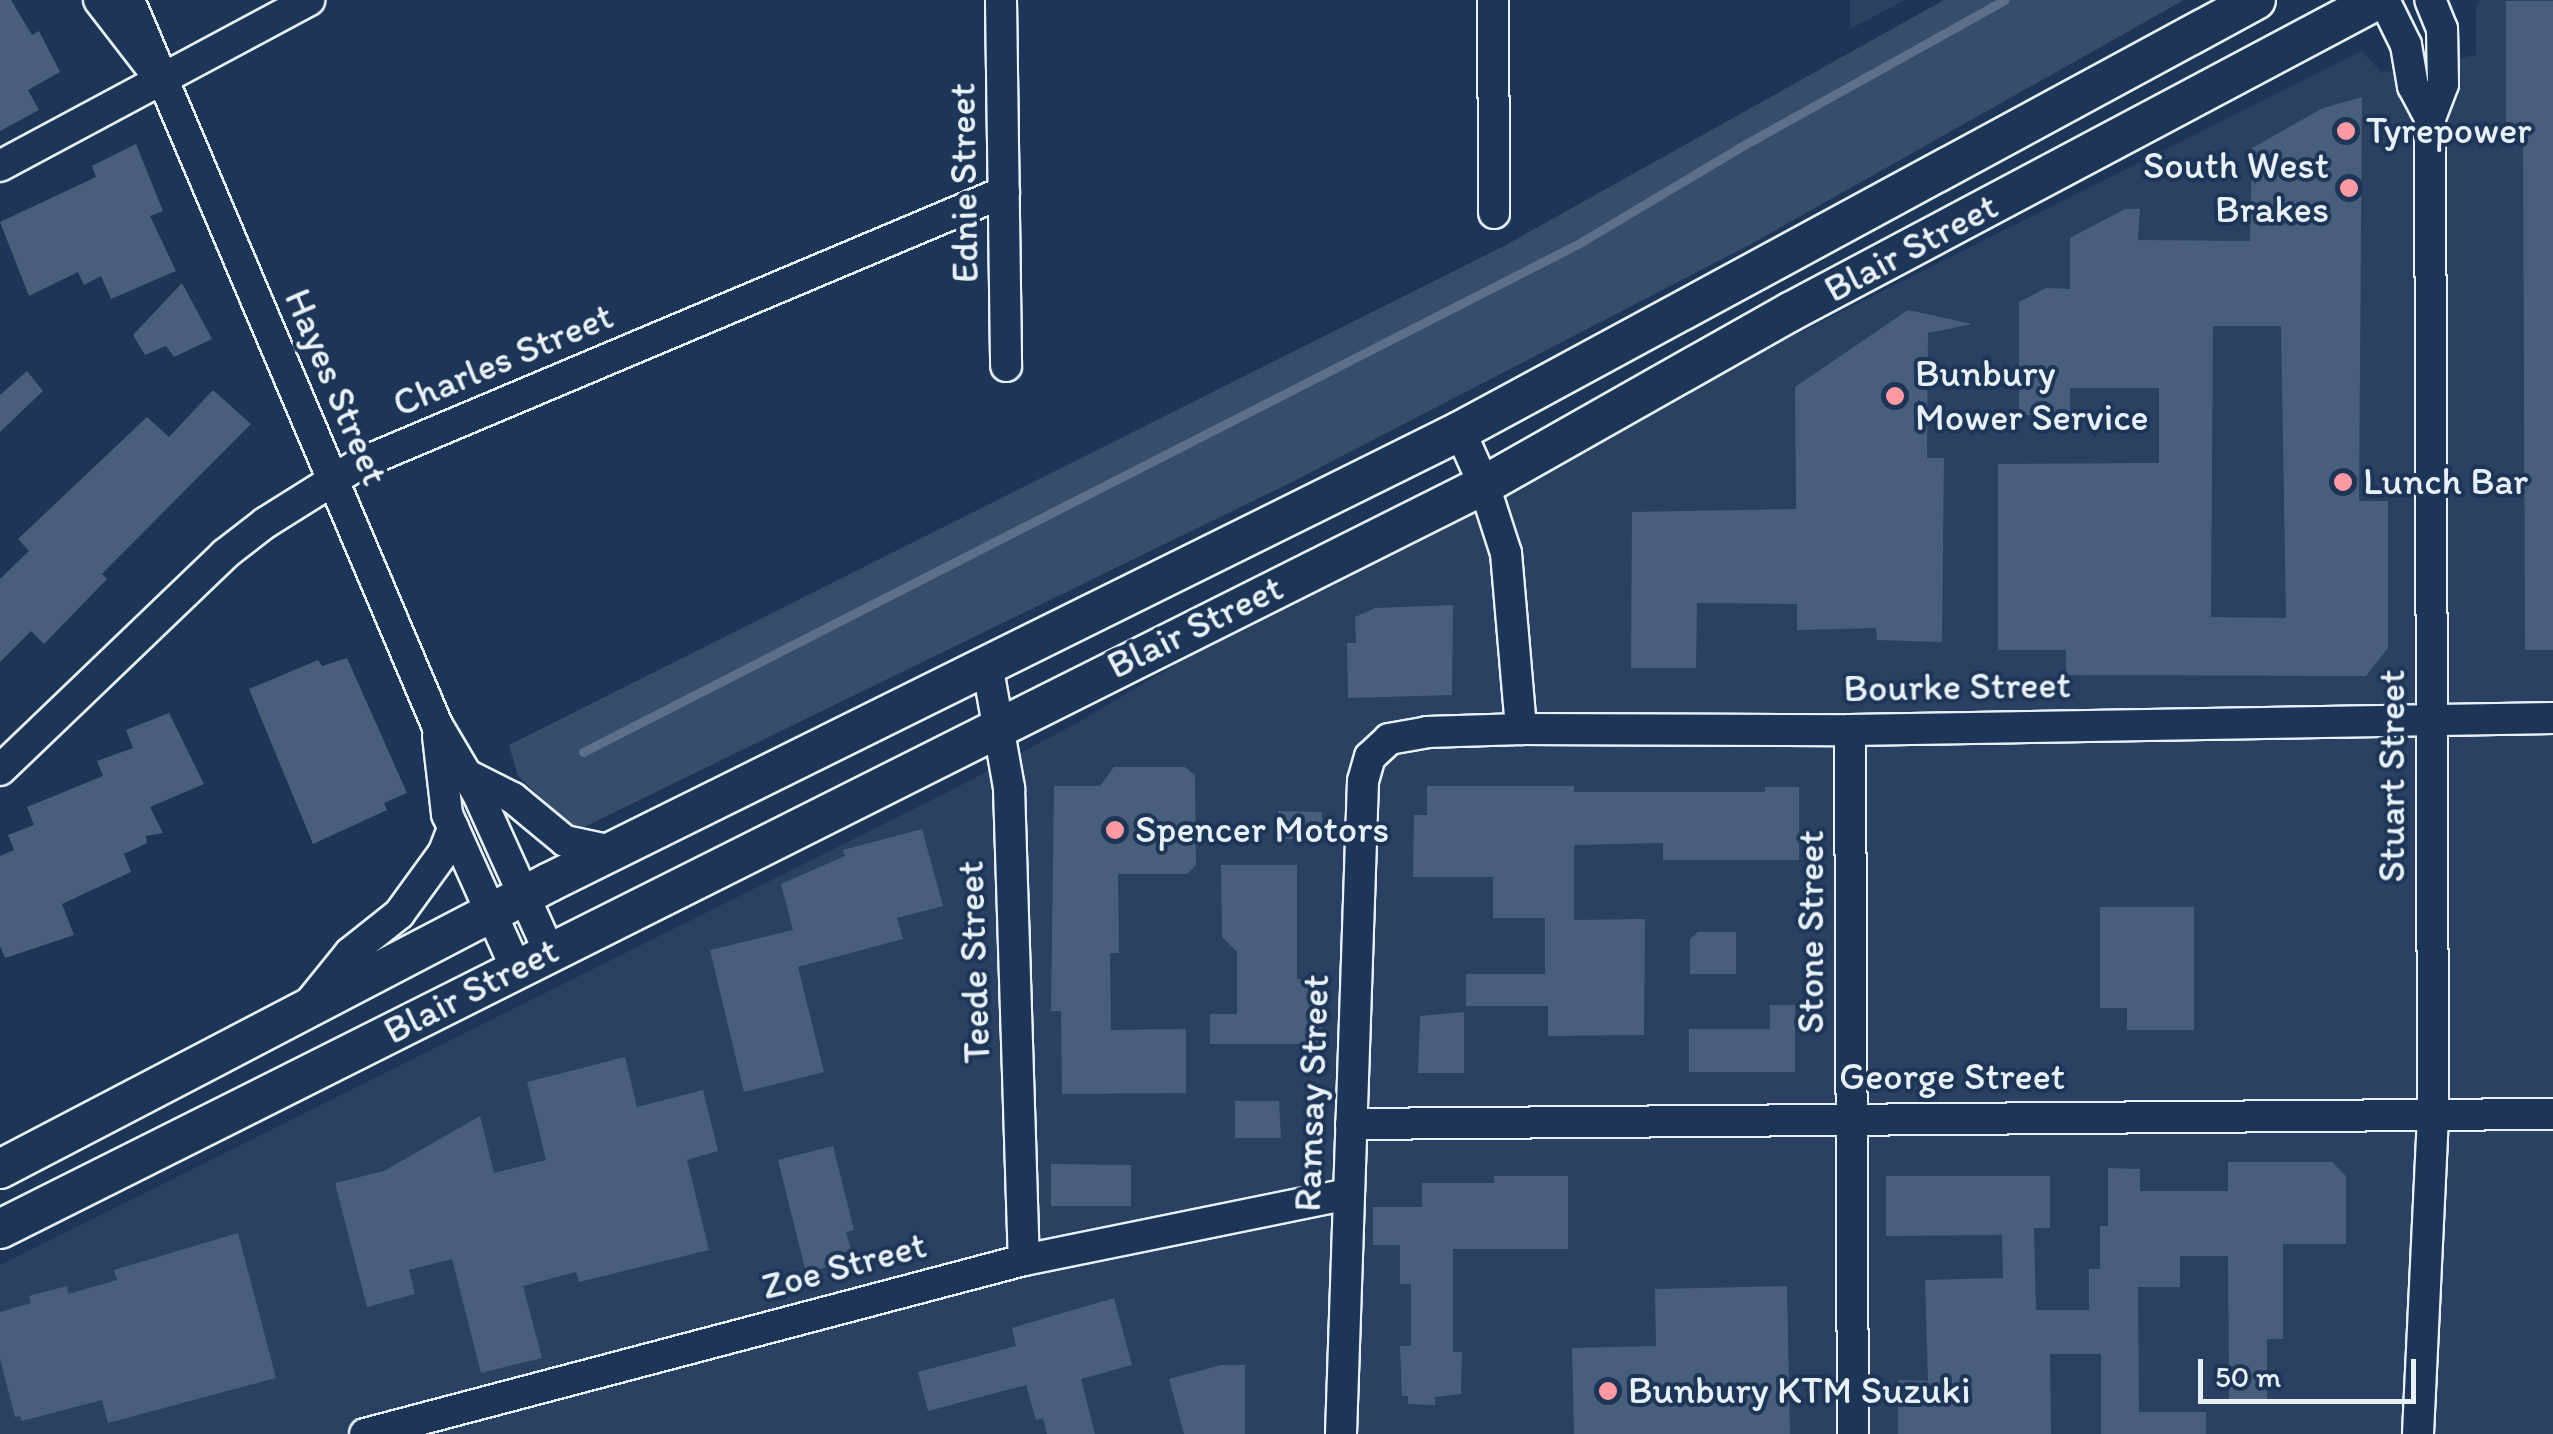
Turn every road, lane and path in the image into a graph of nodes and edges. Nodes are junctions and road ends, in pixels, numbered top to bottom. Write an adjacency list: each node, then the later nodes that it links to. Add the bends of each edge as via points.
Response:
1 (99, 0): 12 (street, Hayes Street)
2 (129, 0): 12 (street, Hayes Street)
3 (309, 0): 12 (street)
4 (1001, 0): 15 (street, Ednie Street)
5 (1493, 0): 16 (street)
6 (2223, 0): 11 (street)
7 (2256, 0): 11 (main road, Blair Street)
8 (2376, 0): 20 (main road, Blair Street, via 1790,312)
9 (2384, 0): 13 (street, Stuart Street)
10 (2430, 0): 13 (street, Stuart Street, via 2442,29 2443,66)
11 (2200, 30): 18 (main road, Blair Street)
12 (161, 80): 14 (street); 19 (street, Hayes Street)
13 (2430, 118): 22 (street, Stuart Street)
14 (0, 166)
15 (1004, 192): 17 (street, Ednie Street); 19 (street, Charles Street)
16 (1494, 212)
17 (1006, 366)
18 (1460, 431): 20 (street); 21 (main road, Blair Street)
19 (332, 480): 24 (street, Hayes Street); 29 (street, Charles Street, via 225,554)
20 (1484, 484): 25 (main road, Blair Street); 26 (street, via 1506,553)
21 (987, 664): 25 (street, Teede Street); 32 (main road, Blair Street)
22 (2431, 718): 23 (street, Bourke Street); 27 (street, Bourke Street); 38 (street, Stuart Street)
23 (2553, 718)
24 (436, 725): 30 (street, Hayes Street); 31 (street, Hayes Street)
25 (998, 725): 35 (main road, Blair Street); 45 (street, Teede Street, via 1008,788)
26 (1521, 730): 27 (street, Bourke Street); 28 (street, Bourke Street, via 1404,736)
27 (1850, 730): 40 (street, Stone Street)
28 (1370, 756): 41 (street, Ramsay Street, via 1363,781)
29 (0, 770)
30 (467, 775): 32 (street, via 513,798 565,841); 33 (street, Hayes Street)
31 (453, 828): 34 (street, Hayes Street); 37 (street, via 400,914 350,954)
32 (612, 851): 33 (main road, Blair Street)
33 (522, 896): 34 (main road, Blair Street); 35 (street, Hayes Street)
34 (488, 914): 36 (street, Hayes Street); 37 (main road, Blair Street)
35 (549, 952): 36 (main road, Blair Street)
36 (516, 968): 44 (main road, Blair Street)
37 (306, 1008): 42 (main road, Blair Street)
38 (2433, 1114): 39 (street, George Street); 40 (street, George Street); 49 (street, Stuart Street)
39 (2553, 1114)
40 (1851, 1118): 41 (street, George Street); 48 (street, Stone Street)
41 (1351, 1124): 43 (street, Ramsay Street)
42 (0, 1169)
43 (1348, 1194): 45 (street, Zoe Street); 47 (street, Ramsay Street)
44 (0, 1229)
45 (1024, 1260): 46 (street, Zoe Street)
46 (365, 1434)
47 (1341, 1434)
48 (1853, 1434)
49 (2418, 1434)

